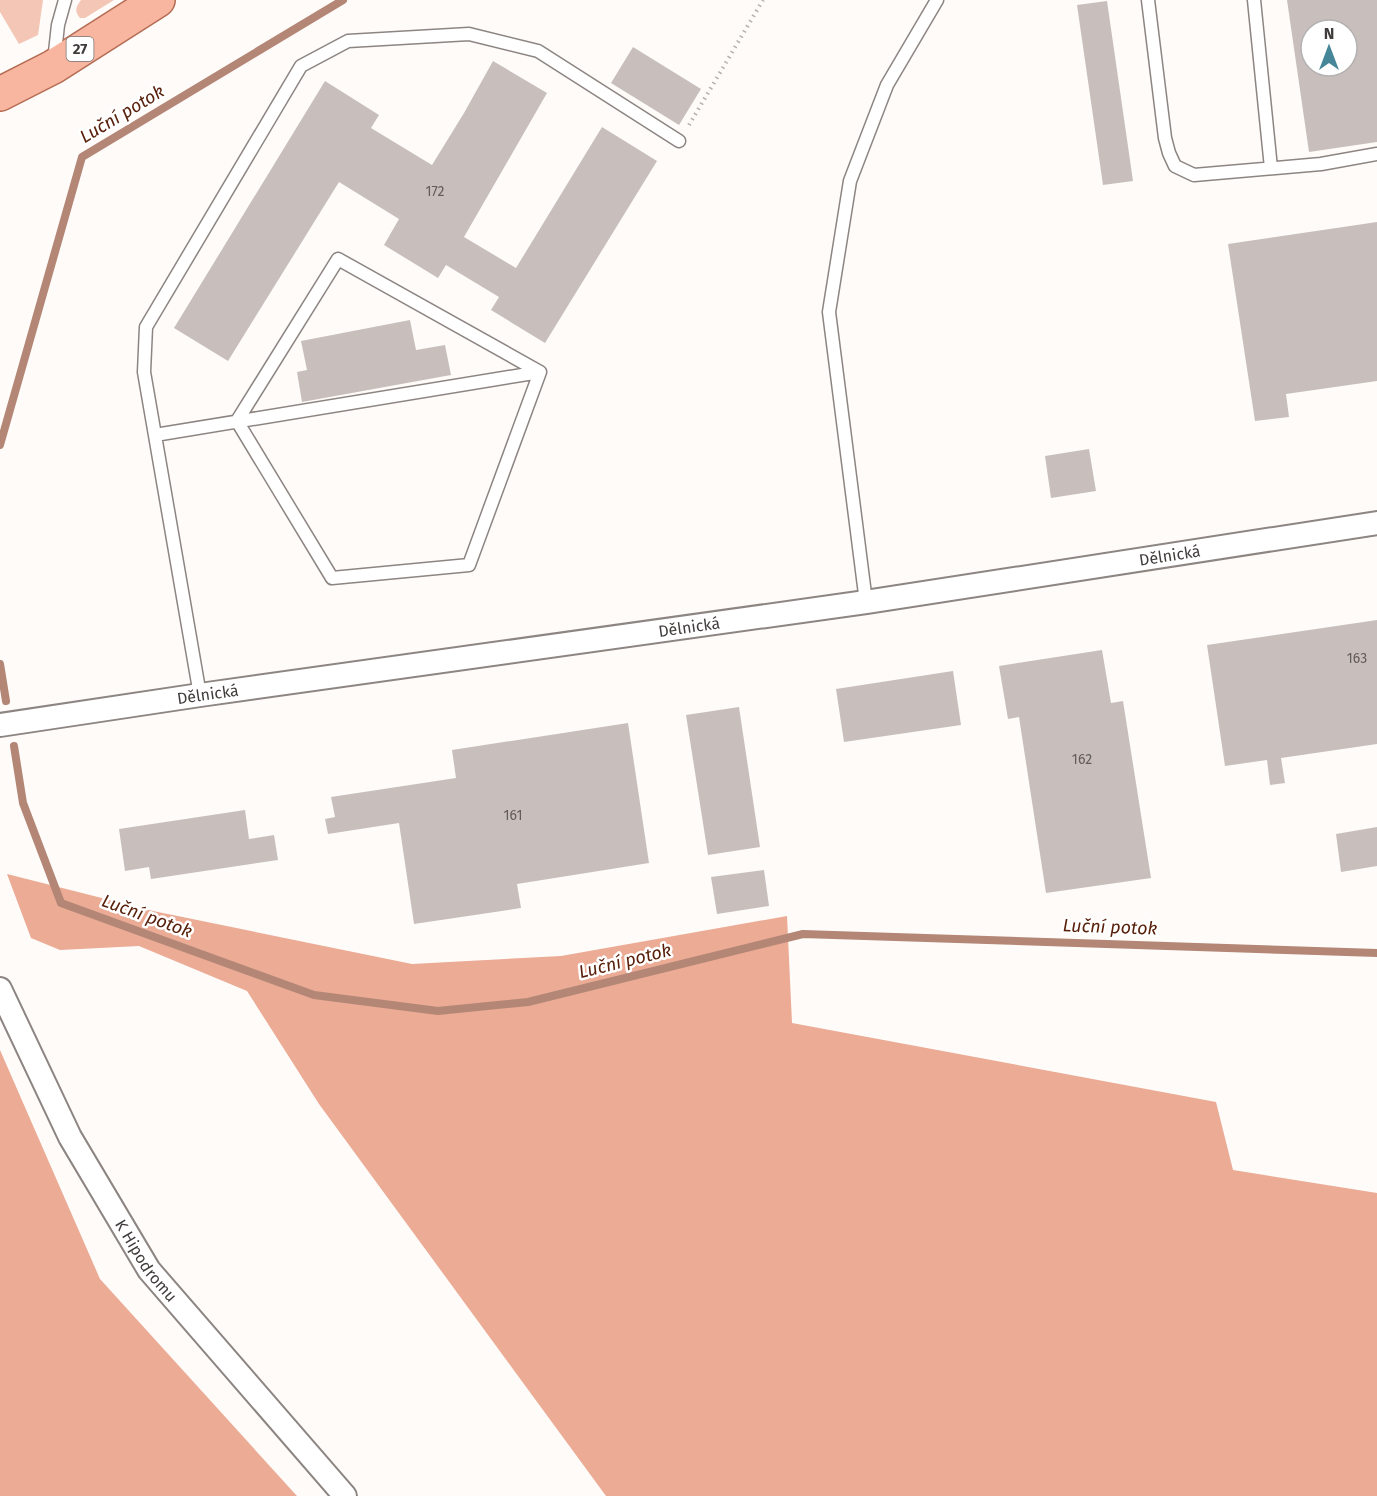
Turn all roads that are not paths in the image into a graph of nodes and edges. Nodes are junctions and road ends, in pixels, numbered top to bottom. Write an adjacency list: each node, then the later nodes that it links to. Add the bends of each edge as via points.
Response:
1 (65, 0): 6 (lane)
2 (158, 0): 6 (main road, 27)
3 (937, 0): 15 (lane, via 887,85 850,180 829,312)
4 (1148, 0): 10 (lane, via 1165,138 1175,166 1194,175)
5 (1254, 0): 10 (lane)
6 (53, 67): 7 (main road, 27)
7 (0, 94)
8 (679, 141): 13 (lane, via 538,51 469,34 348,41 301,66 146,327 144,372)
9 (1377, 154): 10 (lane)
10 (1271, 168)
11 (540, 372): 12 (lane); 12 (lane, via 338,259); 12 (lane, via 470,566 332,578)
12 (237, 421): 13 (lane)
13 (155, 435): 16 (lane)
14 (1377, 523): 15 (street, Dělnická)
15 (866, 602): 16 (street, Dělnická)
16 (200, 695): 17 (street, Dělnická)
17 (0, 725)
18 (0, 989): 19 (street, K Hipodromu, via 70,1137 149,1270)
19 (345, 1496)

